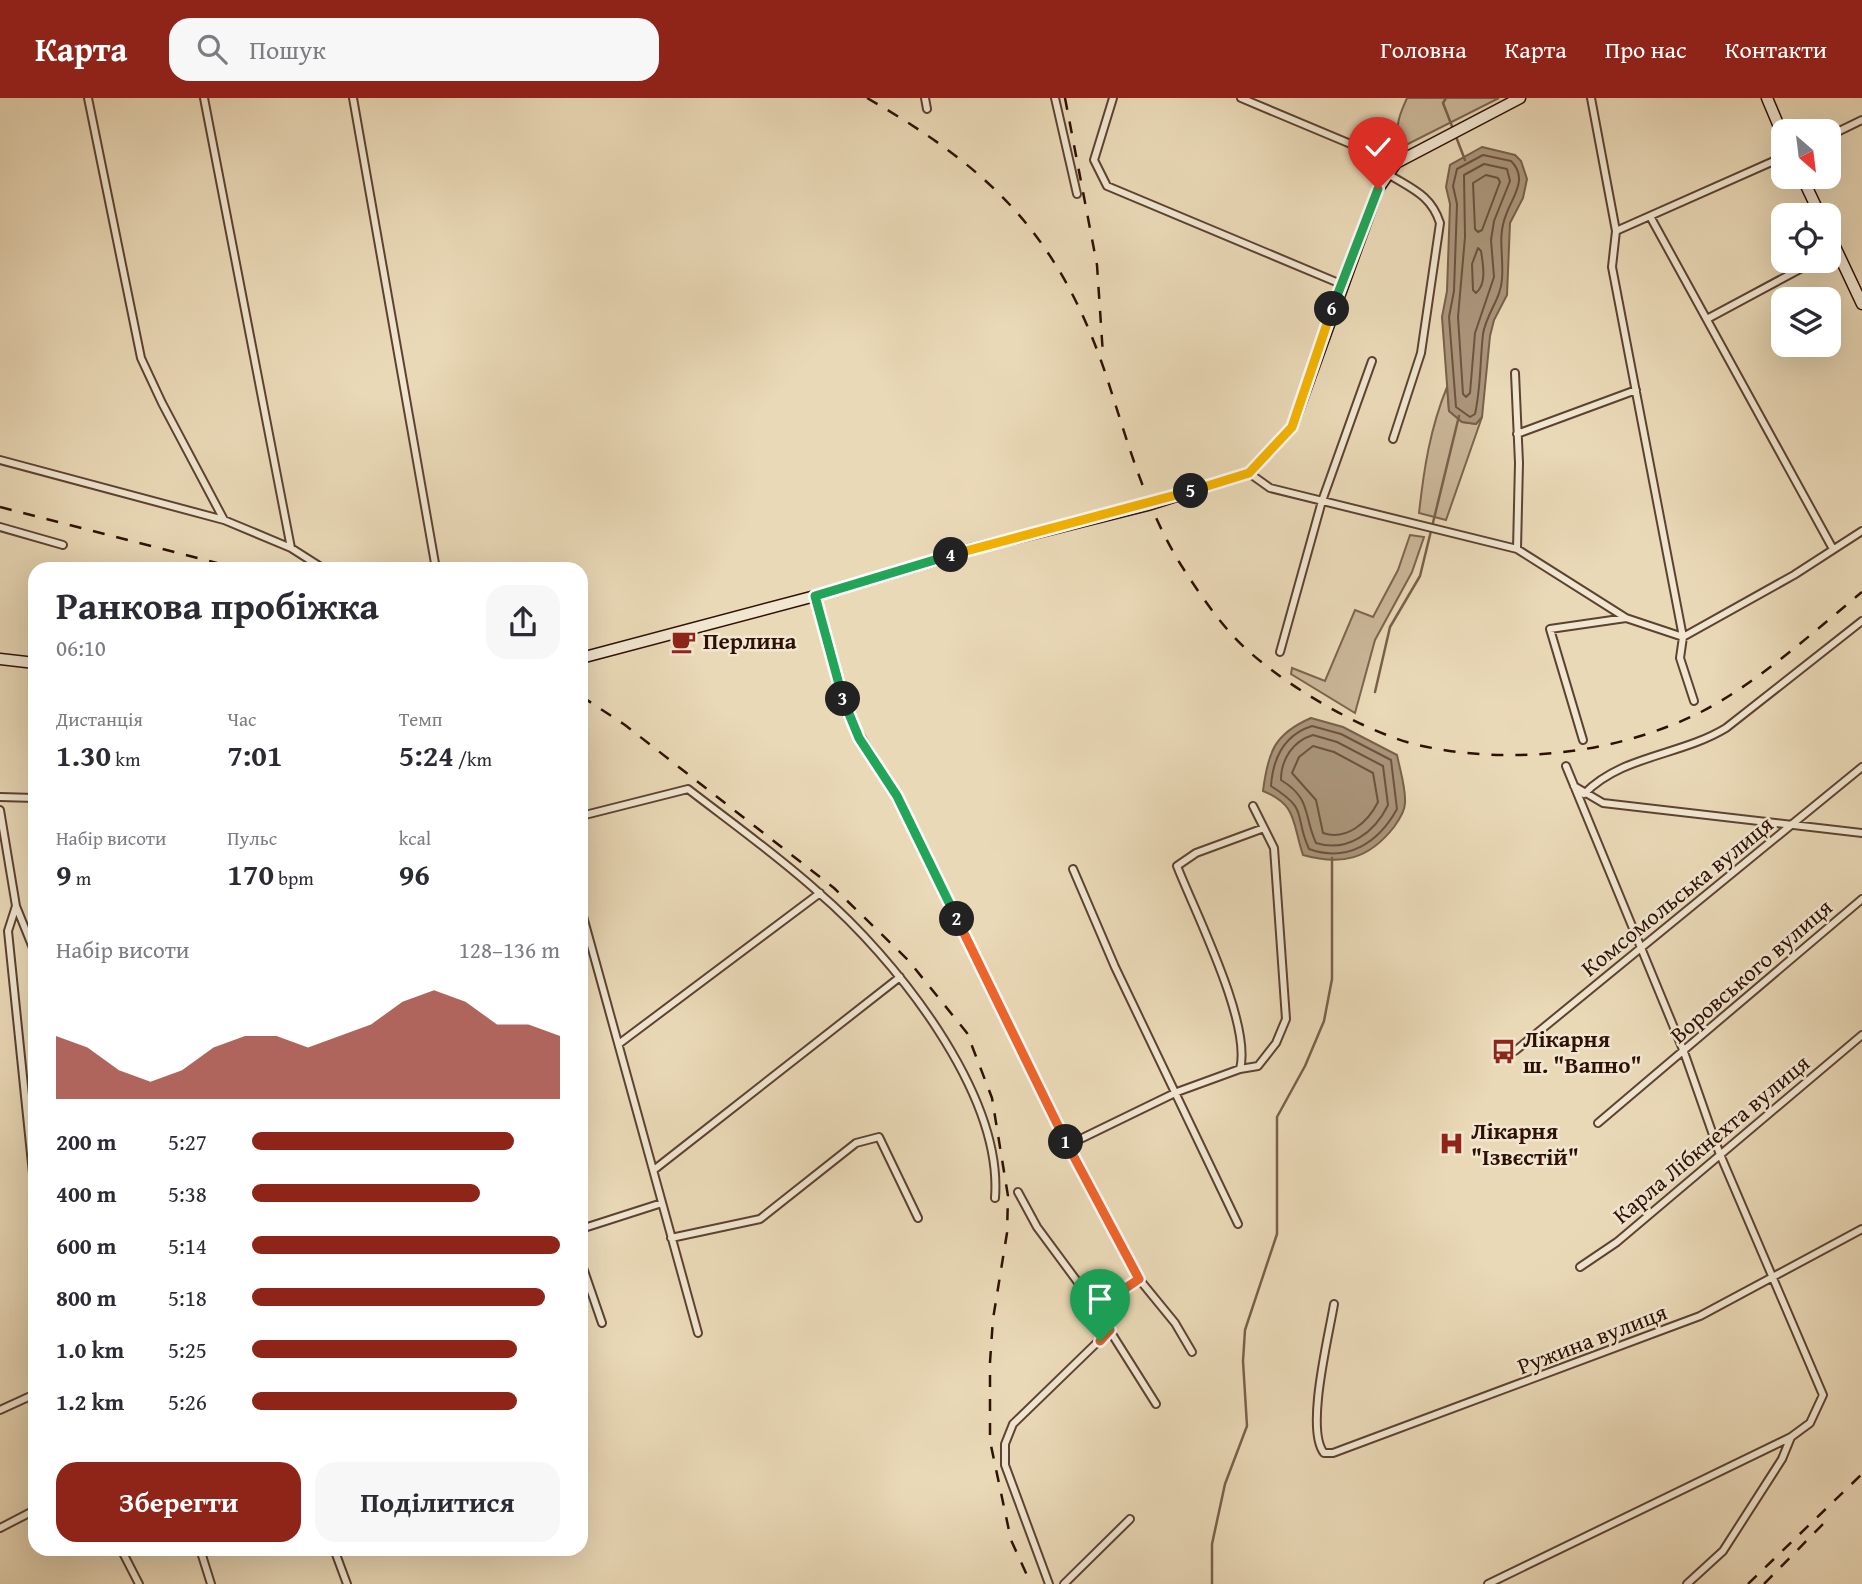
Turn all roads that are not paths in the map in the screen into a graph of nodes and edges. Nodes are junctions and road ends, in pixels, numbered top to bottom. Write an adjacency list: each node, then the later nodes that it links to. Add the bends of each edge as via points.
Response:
1 (88, 98): 34 (street, via 141,358)
2 (204, 98): 38 (street)
3 (353, 98): 42 (street)
4 (925, 98): 11 (street)
5 (1055, 98): 18 (street)
6 (1112, 98): 23 (street, via 1094,160 1107,186)
7 (1241, 98): 15 (street)
8 (1520, 98): 15 (main road)
9 (1591, 98): 20 (street)
10 (1767, 98): 12 (main road)
11 (927, 109)
12 (1776, 119)
13 (1862, 120): 14 (street)
14 (1841, 130)
15 (1396, 163): 17 (main road)
16 (1771, 163): 19 (street)
17 (1388, 174): 23 (main road); 30 (street, via 1435,206 1440,223 1421,353)
18 (1077, 194)
19 (1651, 218): 20 (street); 25 (street)
20 (1616, 231): 28 (street, via 1612,267)
21 (1841, 268): 24 (main road)
22 (1793, 273): 25 (street)
23 (1341, 284): 32 (main road, via 1292,427)
24 (1862, 304)
25 (1707, 319): 40 (street)
26 (1372, 362): 33 (street)
27 (1515, 373): 29 (street)
28 (1636, 390): 29 (street); 46 (street)
29 (1517, 434): 39 (street)
30 (1393, 439)
31 (0, 460): 34 (street)
32 (1249, 473): 33 (street, via 1270,488); 43 (main road)
33 (1322, 501): 39 (street); 47 (street)
34 (224, 520): 38 (street)
35 (0, 527): 37 (street)
36 (1862, 531): 40 (street)
37 (63, 545)
38 (291, 548): 41 (street)
39 (1517, 549): 44 (street)
40 (1833, 549): 46 (street)
41 (313, 562)
42 (435, 562)
43 (815, 596): 48 (main road); 83 (street, via 847,714 897,796)
44 (1626, 618): 46 (street); 52 (street, via 1550,629)
45 (1862, 621): 56 (street, via 1707,739 1621,767 1601,777)
46 (1683, 637): 51 (street, via 1680,658)
47 (1280, 652)
48 (588, 655)
49 (0, 659): 50 (main road)
50 (28, 662)
51 (1694, 701)
52 (1583, 740)
53 (1566, 766): 55 (street)
54 (1862, 767): 62 (street, Комсомольська вулиця)
55 (1572, 785): 56 (street); 73 (street)
56 (1584, 794): 62 (street, via 1603,803)
57 (0, 797): 58 (street)
58 (28, 798)
59 (1253, 806): 63 (street)
60 (0, 810): 68 (street)
61 (588, 814): 66 (street, via 688,789)
62 (1792, 824): 64 (street); 73 (street, Комсомольська вулиця)
63 (1264, 828): 79 (street, via 1274,848 1286,1019 1276,1043 1258,1066); 79 (street, via 1196,853 1177,866 1237,1016 1243,1058)
64 (1862, 833)
65 (1073, 869): 80 (street)
66 (820, 893): 74 (street); 76 (street)
67 (1862, 900): 78 (street, Воровського вулиця)
68 (16, 906): 70 (street); 82 (street, via 8,931)
69 (28, 928): 70 (street)
70 (25, 929): 72 (street)
71 (588, 933): 76 (street)
72 (28, 936)
73 (1640, 949): 77 (street, Комсомольська вулиця); 78 (street)
74 (900, 977): 85 (street); 87 (street, via 946,1043 979,1108 993,1155)
75 (1862, 1035): 84 (street, Карла Лібкнехта вулиця)
76 (620, 1043): 85 (street)
77 (1515, 1052)
78 (1684, 1052): 81 (street, Воровського вулиця); 84 (street)
79 (1240, 1069): 80 (street)
80 (1177, 1092): 83 (street); 90 (street)
81 (1598, 1123)
82 (28, 1126)
83 (1068, 1145): 96 (street)
84 (1720, 1152): 94 (street, Карла Лібкнехта вулиця, via 1617,1242); 95 (street)
85 (655, 1169): 88 (street)
86 (1018, 1192): 99 (street)
87 (995, 1198)
88 (662, 1202): 91 (street); 93 (street)
89 (918, 1217): 93 (street, via 879,1137 856,1143 760,1219)
90 (1238, 1224)
91 (588, 1227)
92 (1862, 1229): 95 (street, Ружина вулиця)
93 (671, 1238): 102 (street)
94 (1580, 1267)
95 (1773, 1278): 98 (street, Ружина вулиця, via 1700,1316 1494,1395 1324,1453 1318,1447 1316,1422); 107 (street, via 1822,1395 1810,1423)
96 (1139, 1279): 99 (street); 103 (street)
97 (588, 1282): 100 (street)
98 (1334, 1304)
99 (1096, 1308): 101 (street)
100 (602, 1323)
101 (1110, 1330): 105 (street); 117 (street, via 1013,1424 1005,1444 1005,1465)
102 (698, 1333)
103 (1192, 1352)
104 (28, 1397): 106 (street)
105 (1156, 1404)
106 (0, 1410)
107 (1791, 1437): 119 (street); 120 (street, via 1782,1460 1723,1551)
108 (28, 1514): 110 (street)
109 (1130, 1519): 118 (street)
110 (0, 1528)
111 (125, 1556): 114 (street)
112 (202, 1556): 115 (street)
113 (337, 1556): 116 (street)
114 (139, 1584)
115 (211, 1584)
116 (347, 1584)
117 (1049, 1584)
118 (1064, 1584)
119 (1488, 1584)
120 (1686, 1584)

